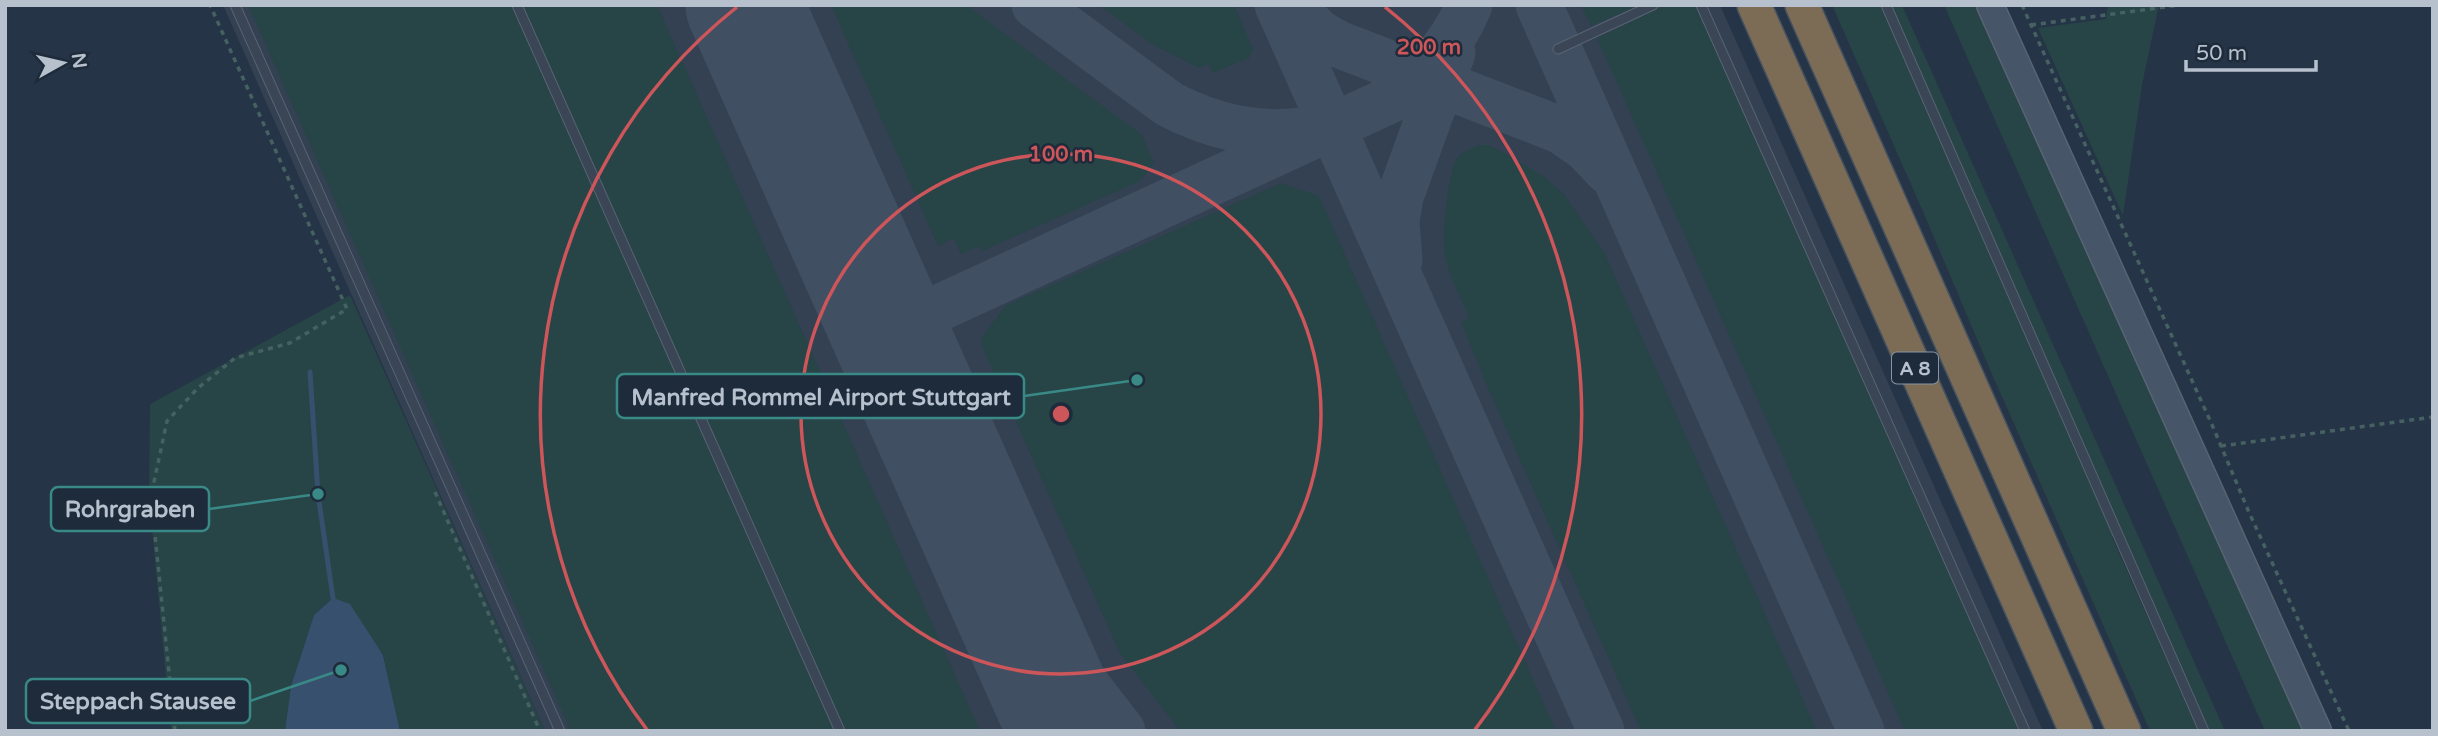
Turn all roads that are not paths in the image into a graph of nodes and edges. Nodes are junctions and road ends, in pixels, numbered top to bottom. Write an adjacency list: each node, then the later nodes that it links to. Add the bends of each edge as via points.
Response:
1 (235, 5): 10 (lane)
2 (517, 5): 11 (lane)
3 (1653, 5): 9 (lane)
4 (1701, 5): 12 (lane)
5 (1754, 5): 13 (highway, A 8)
6 (1802, 5): 14 (highway, A 8)
7 (1886, 5): 15 (lane)
8 (1990, 5): 16 (main road)
9 (1558, 49)
10 (560, 731)
11 (840, 731)
12 (2025, 731)
13 (2076, 731)
14 (2124, 731)
15 (2204, 731)
16 (2318, 731)

